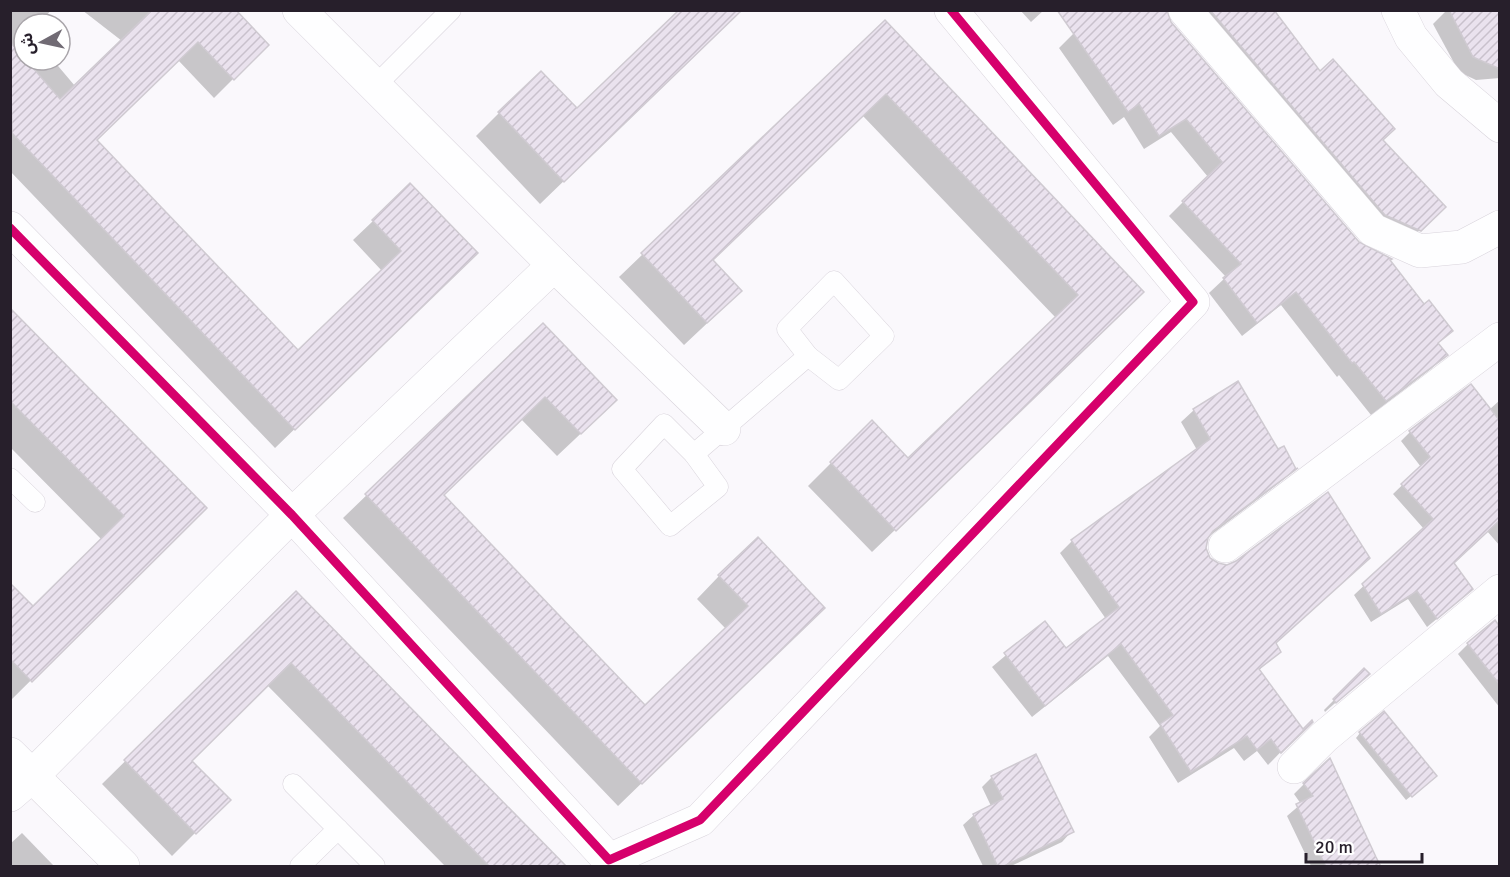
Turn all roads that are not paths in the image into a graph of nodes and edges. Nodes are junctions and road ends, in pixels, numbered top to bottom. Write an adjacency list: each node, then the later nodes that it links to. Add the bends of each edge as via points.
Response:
1 (299, 10): 6 (street)
2 (451, 10): 6 (lane)
3 (951, 10): 17 (street, via 1193,302 700,820 609,860)
4 (1185, 10): 8 (street, via 1373,230 1420,251 1462,248)
5 (1398, 10): 7 (street, via 1412,37 1449,83)
6 (374, 87): 10 (street)
7 (1500, 126)
8 (1500, 227)
9 (10, 228): 17 (street)
10 (554, 265): 13 (street); 17 (street)
11 (1495, 350): 18 (street)
12 (808, 356): 12 (lane, via 839,380 884,336 834,281 787,329); 13 (lane)
13 (724, 429): 14 (lane)
14 (694, 454): 14 (lane, via 718,487 670,526 622,469 664,424)
15 (10, 478): 16 (lane)
16 (35, 502)
17 (292, 515): 21 (street)
18 (1225, 546)
19 (1500, 591): 20 (street, via 1324,737)
20 (1294, 767)
21 (18, 775): 24 (street)
22 (293, 784): 23 (lane)
23 (338, 829): 25 (lane); 26 (lane)
24 (123, 867)
25 (300, 867)
26 (375, 867)

